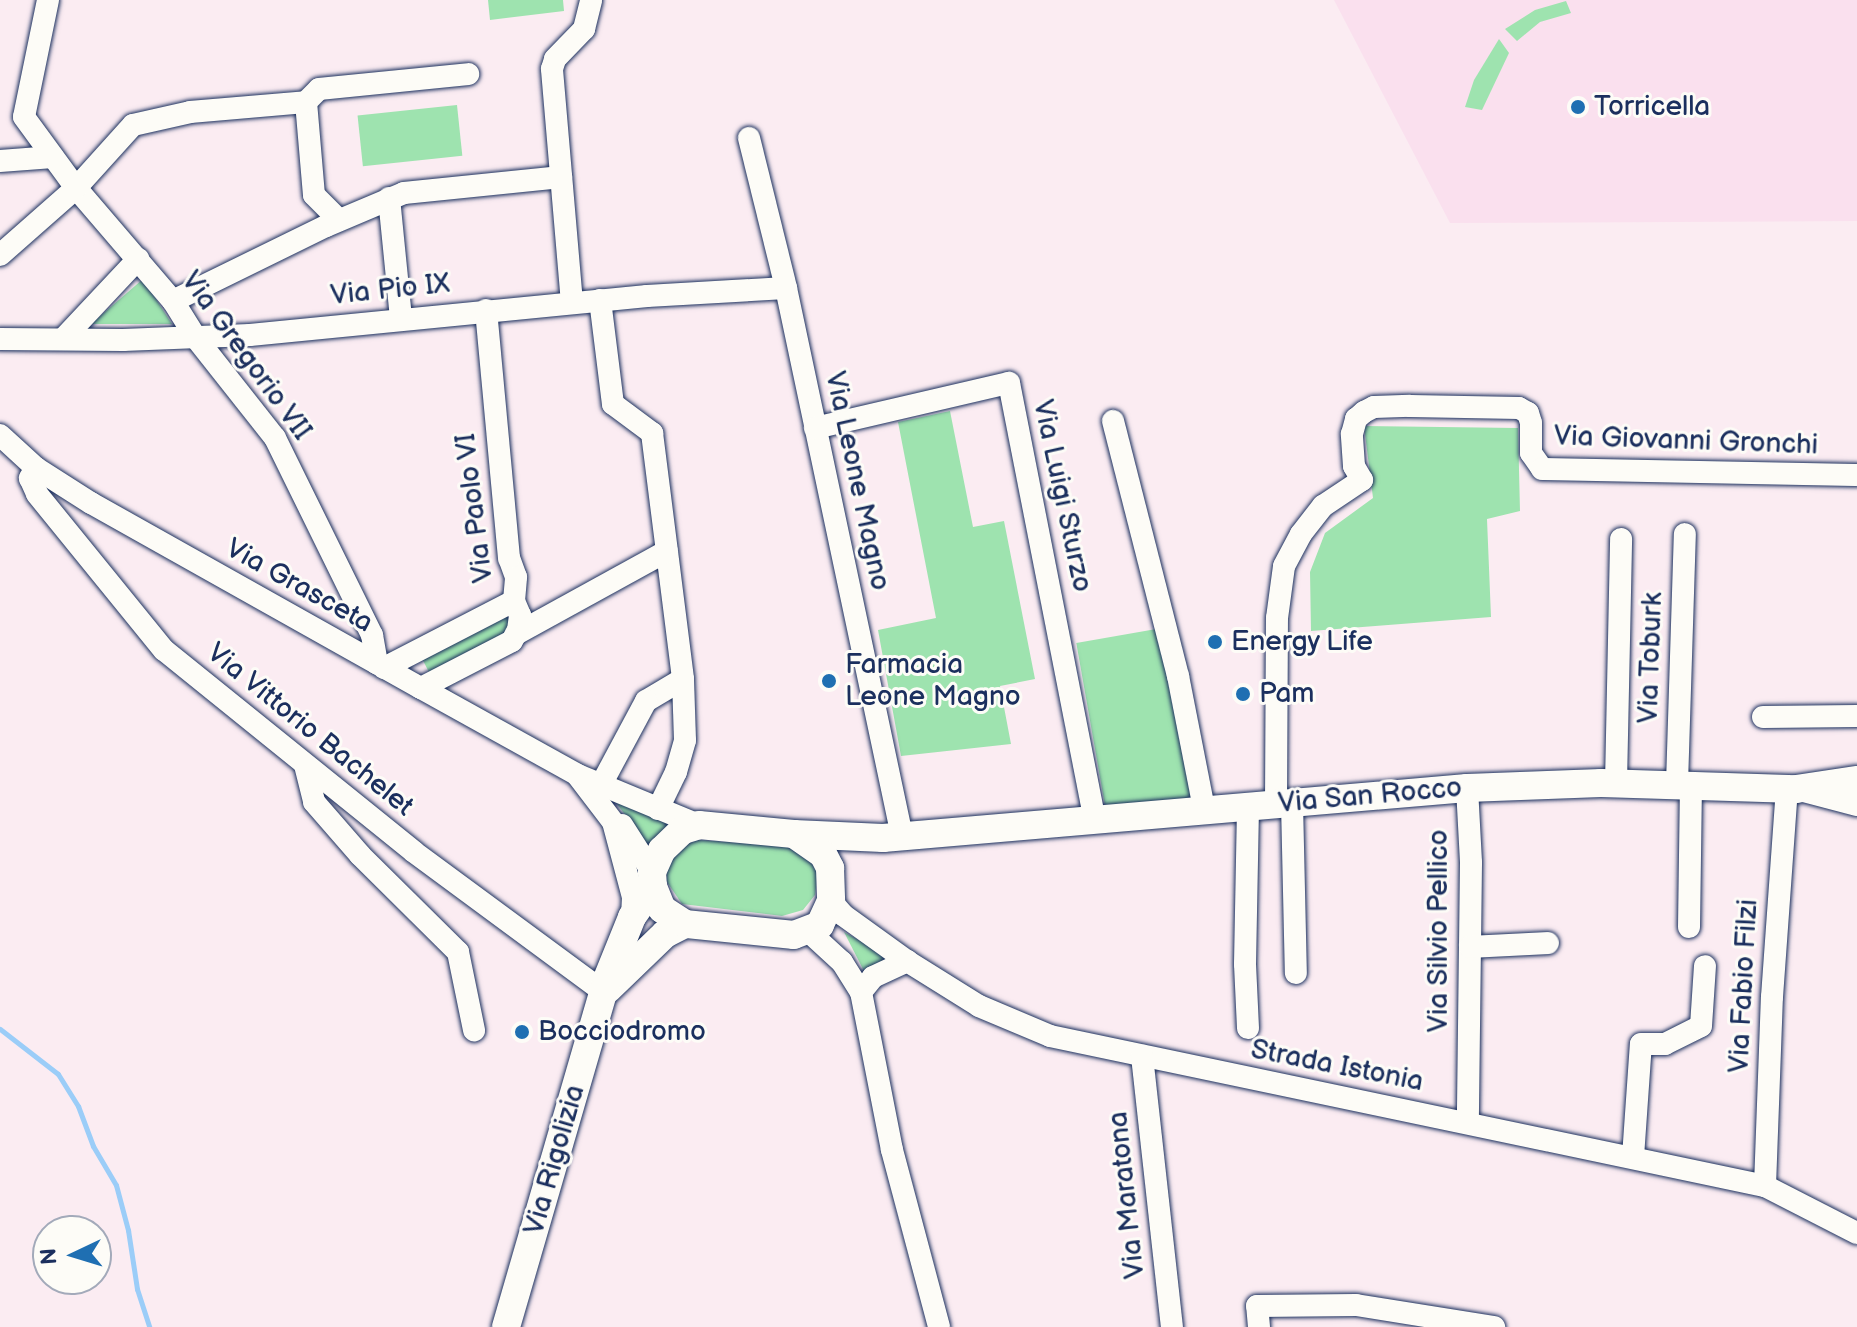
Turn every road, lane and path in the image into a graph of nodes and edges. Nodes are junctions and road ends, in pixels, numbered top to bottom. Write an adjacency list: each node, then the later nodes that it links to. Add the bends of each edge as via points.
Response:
1 (591, 0): 8 (street, via 584,29 552,69)
2 (55, 1): 6 (street, Via Gregorio VII, via 24,117)
3 (468, 74): 4 (street, via 319,89)
4 (306, 102): 9 (street, via 190,112 133,125); 11 (street, via 314,195)
5 (749, 138): 14 (street, Via Leone Magno)
6 (53, 157): 7 (street); 9 (street, Via Gregorio VII)
7 (0, 161)
8 (561, 177): 10 (street); 17 (street)
9 (76, 188): 12 (street); 13 (street, Via Gregorio VII)
10 (389, 198): 11 (street); 19 (street)
11 (339, 220): 16 (street)
12 (0, 255)
13 (138, 259): 16 (street, Via Gregorio VII); 22 (street)
14 (786, 288): 15 (street, Via Pio IX); 24 (street, Via Leone Magno)
15 (600, 300): 17 (street, Via Pio IX); 30 (street, via 613,404 652,433)
16 (173, 301): 20 (street, Via Gregorio VII)
17 (572, 303): 18 (street, Via Pio IX)
18 (486, 310): 19 (street, Via Pio IX); 31 (street, Via Paolo VI, via 508,542 516,577)
19 (401, 318): 20 (street, Via Pio IX)
20 (196, 338): 22 (street, Via Pio IX); 33 (street, Via Gregorio VII, via 275,438 372,635)
21 (0, 339): 22 (street, Via Pio IX)
22 (63, 339)
23 (1113, 421): 49 (street, via 1178,676)
24 (815, 428): 51 (street, Via Luigi Sturzo, via 1009,383); 54 (street, Via Leone Magno)
25 (0, 435): 26 (street, Via Grasceta)
26 (36, 468): 33 (street, Via Grasceta); 38 (street, Via Vittorio Bachelet, via 30,478 37,494 164,650)
27 (1857, 475): 46 (street, Via Giovanni Gronchi, via 1542,469 1531,453 1528,413 1519,408 1374,407 1364,412 1352,434 1354,466 1362,480 1323,506 1284,566 1277,618)
28 (1685, 534): 43 (street, Via Toburk)
29 (1621, 539): 42 (street)
30 (667, 551): 32 (street); 34 (street)
31 (514, 601): 32 (street, via 520,615); 33 (street, Via Paolo VI)
32 (516, 634): 35 (street, via 512,641)
33 (381, 666): 35 (street, Via Grasceta)
34 (683, 679): 41 (street, via 646,701); 48 (street, via 685,740)
35 (421, 688): 39 (street, Via Grasceta)
36 (1857, 716): 37 (street)
37 (1763, 717)
38 (305, 765): 67 (street, Via Vittorio Bachelet); 70 (street, via 314,802 458,952)
39 (578, 775): 41 (street); 50 (street)
40 (1857, 780): 45 (main road, Via San Rocco)
41 (602, 783): 48 (street)
42 (1616, 783): 43 (main road, Via San Rocco); 44 (main road, Via San Rocco)
43 (1684, 785): 45 (main road, Via San Rocco); 60 (street, Via Toburk)
44 (1467, 788): 46 (main road, Via San Rocco); 63 (street, Via Silvio Pellico)
45 (1792, 789): 47 (street); 74 (street, Via Fabio Filzi, via 1772,997)
46 (1272, 804): 49 (main road, Via San Rocco); 66 (street); 69 (street, via 1245,964)
47 (1857, 805)
48 (658, 809): 52 (street)
49 (1204, 809): 51 (main road, Via San Rocco)
50 (606, 811): 56 (street, via 624,827); 58 (street, via 620,841 633,897)
51 (1094, 818): 54 (main road, Via San Rocco)
52 (699, 825): 53 (main road); 56 (main road, via 683,830 668,844)
53 (794, 834): 54 (main road); 55 (main road, via 823,854)
54 (893, 837): 55 (main road, via 851,852)
55 (830, 868): 57 (main road)
56 (652, 879): 58 (main road, Via Rigolizia); 59 (main road, via 662,909)
57 (831, 901): 61 (main road, via 820,925); 64 (street, Strada Istonia)
58 (632, 917): 67 (main road, Via Rigolizia)
59 (685, 924): 61 (main road, via 794,935); 67 (main road, via 665,934)
60 (1689, 927)
61 (808, 931): 68 (street, via 842,962)
62 (1548, 943): 63 (street)
63 (1470, 947): 72 (street, Via Silvio Pellico)
64 (907, 961): 68 (street, via 873,977); 71 (street, Strada Istonia, via 979,1006 1050,1036)
65 (1705, 966): 73 (street, via 1701,1026 1665,1044 1641,1044)
66 (1296, 973)
67 (604, 992): 77 (main road, Via Rigolizia)
68 (861, 992): 78 (street, via 892,1150)
69 (1248, 1028)
70 (474, 1030)
71 (1142, 1056): 72 (street, Strada Istonia); 79 (street, Via Maratona)
72 (1468, 1122): 73 (street, Strada Istonia)
73 (1633, 1157): 74 (street, Strada Istonia)
74 (1765, 1186): 75 (street, Strada Istonia)
75 (1857, 1233)
76 (1258, 1316): 80 (street, via 1356,1305)
77 (506, 1327)
78 (939, 1327)
79 (1172, 1327)
80 (1494, 1327)

